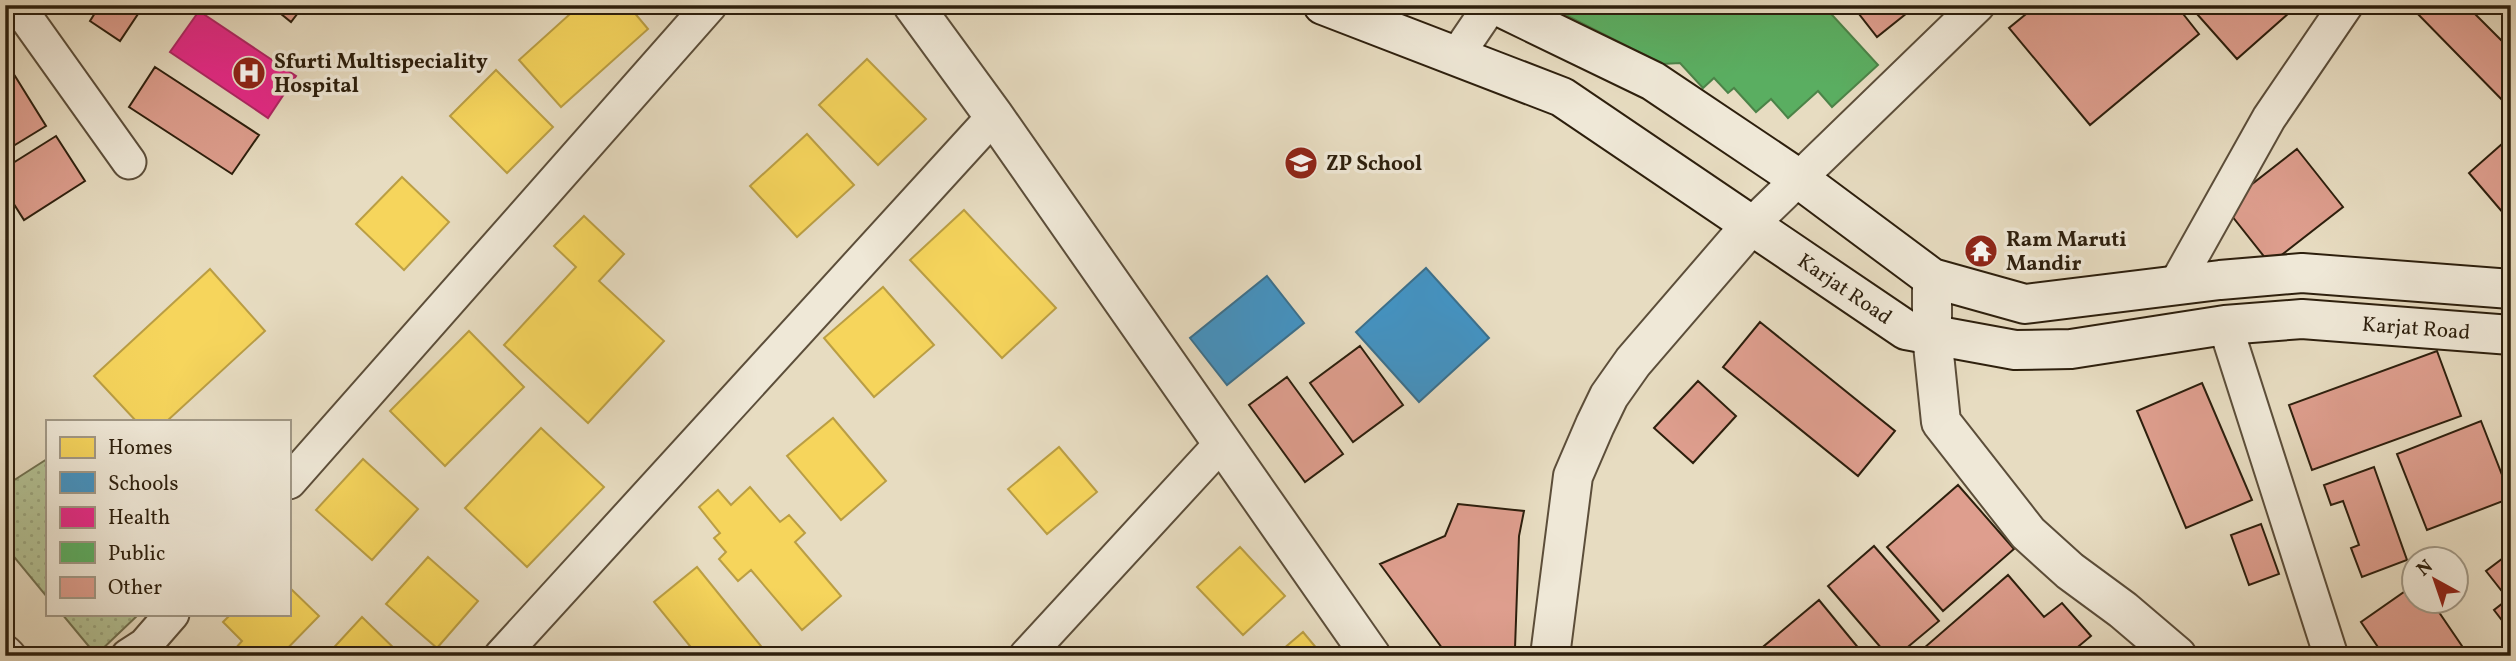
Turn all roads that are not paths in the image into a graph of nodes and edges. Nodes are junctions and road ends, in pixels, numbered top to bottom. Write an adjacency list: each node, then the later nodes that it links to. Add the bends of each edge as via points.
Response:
1 (17, 5): 11 (street)
2 (710, 5): 21 (street)
3 (912, 5): 10 (main road)
4 (1324, 5): 9 (main road, Karjat Road)
5 (1491, 5): 9 (street)
6 (1496, 5): 12 (main road, via 1653,81)
7 (1978, 5): 12 (street)
8 (2346, 5): 15 (street, via 2269,118)
9 (1457, 55): 13 (main road, Karjat Road, via 1562,97)
10 (993, 116): 20 (main road); 24 (street)
11 (130, 162)
12 (1798, 179): 13 (street); 14 (main road)
13 (1752, 224): 18 (main road, Karjat Road, via 1906,330); 27 (main road, via 1633,362 1595,425 1573,475)
14 (1932, 278): 15 (main road, via 2025,304); 18 (main road)
15 (2175, 286): 16 (main road, via 2302,272)
16 (2511, 289)
17 (2225, 325): 18 (main road, Karjat Road, via 2071,349 2015,350); 19 (main road, Karjat Road, via 2302,318); 29 (street)
18 (1932, 335): 28 (main road, via 1941,422 2028,533)
19 (2511, 335)
20 (1222, 443): 25 (street); 26 (main road)
21 (290, 481)
22 (170, 616): 23 (street, via 145,645)
23 (128, 656)
24 (501, 656)
25 (1026, 656)
26 (1371, 656)
27 (1550, 656)
28 (2177, 656)
29 (2331, 656)

